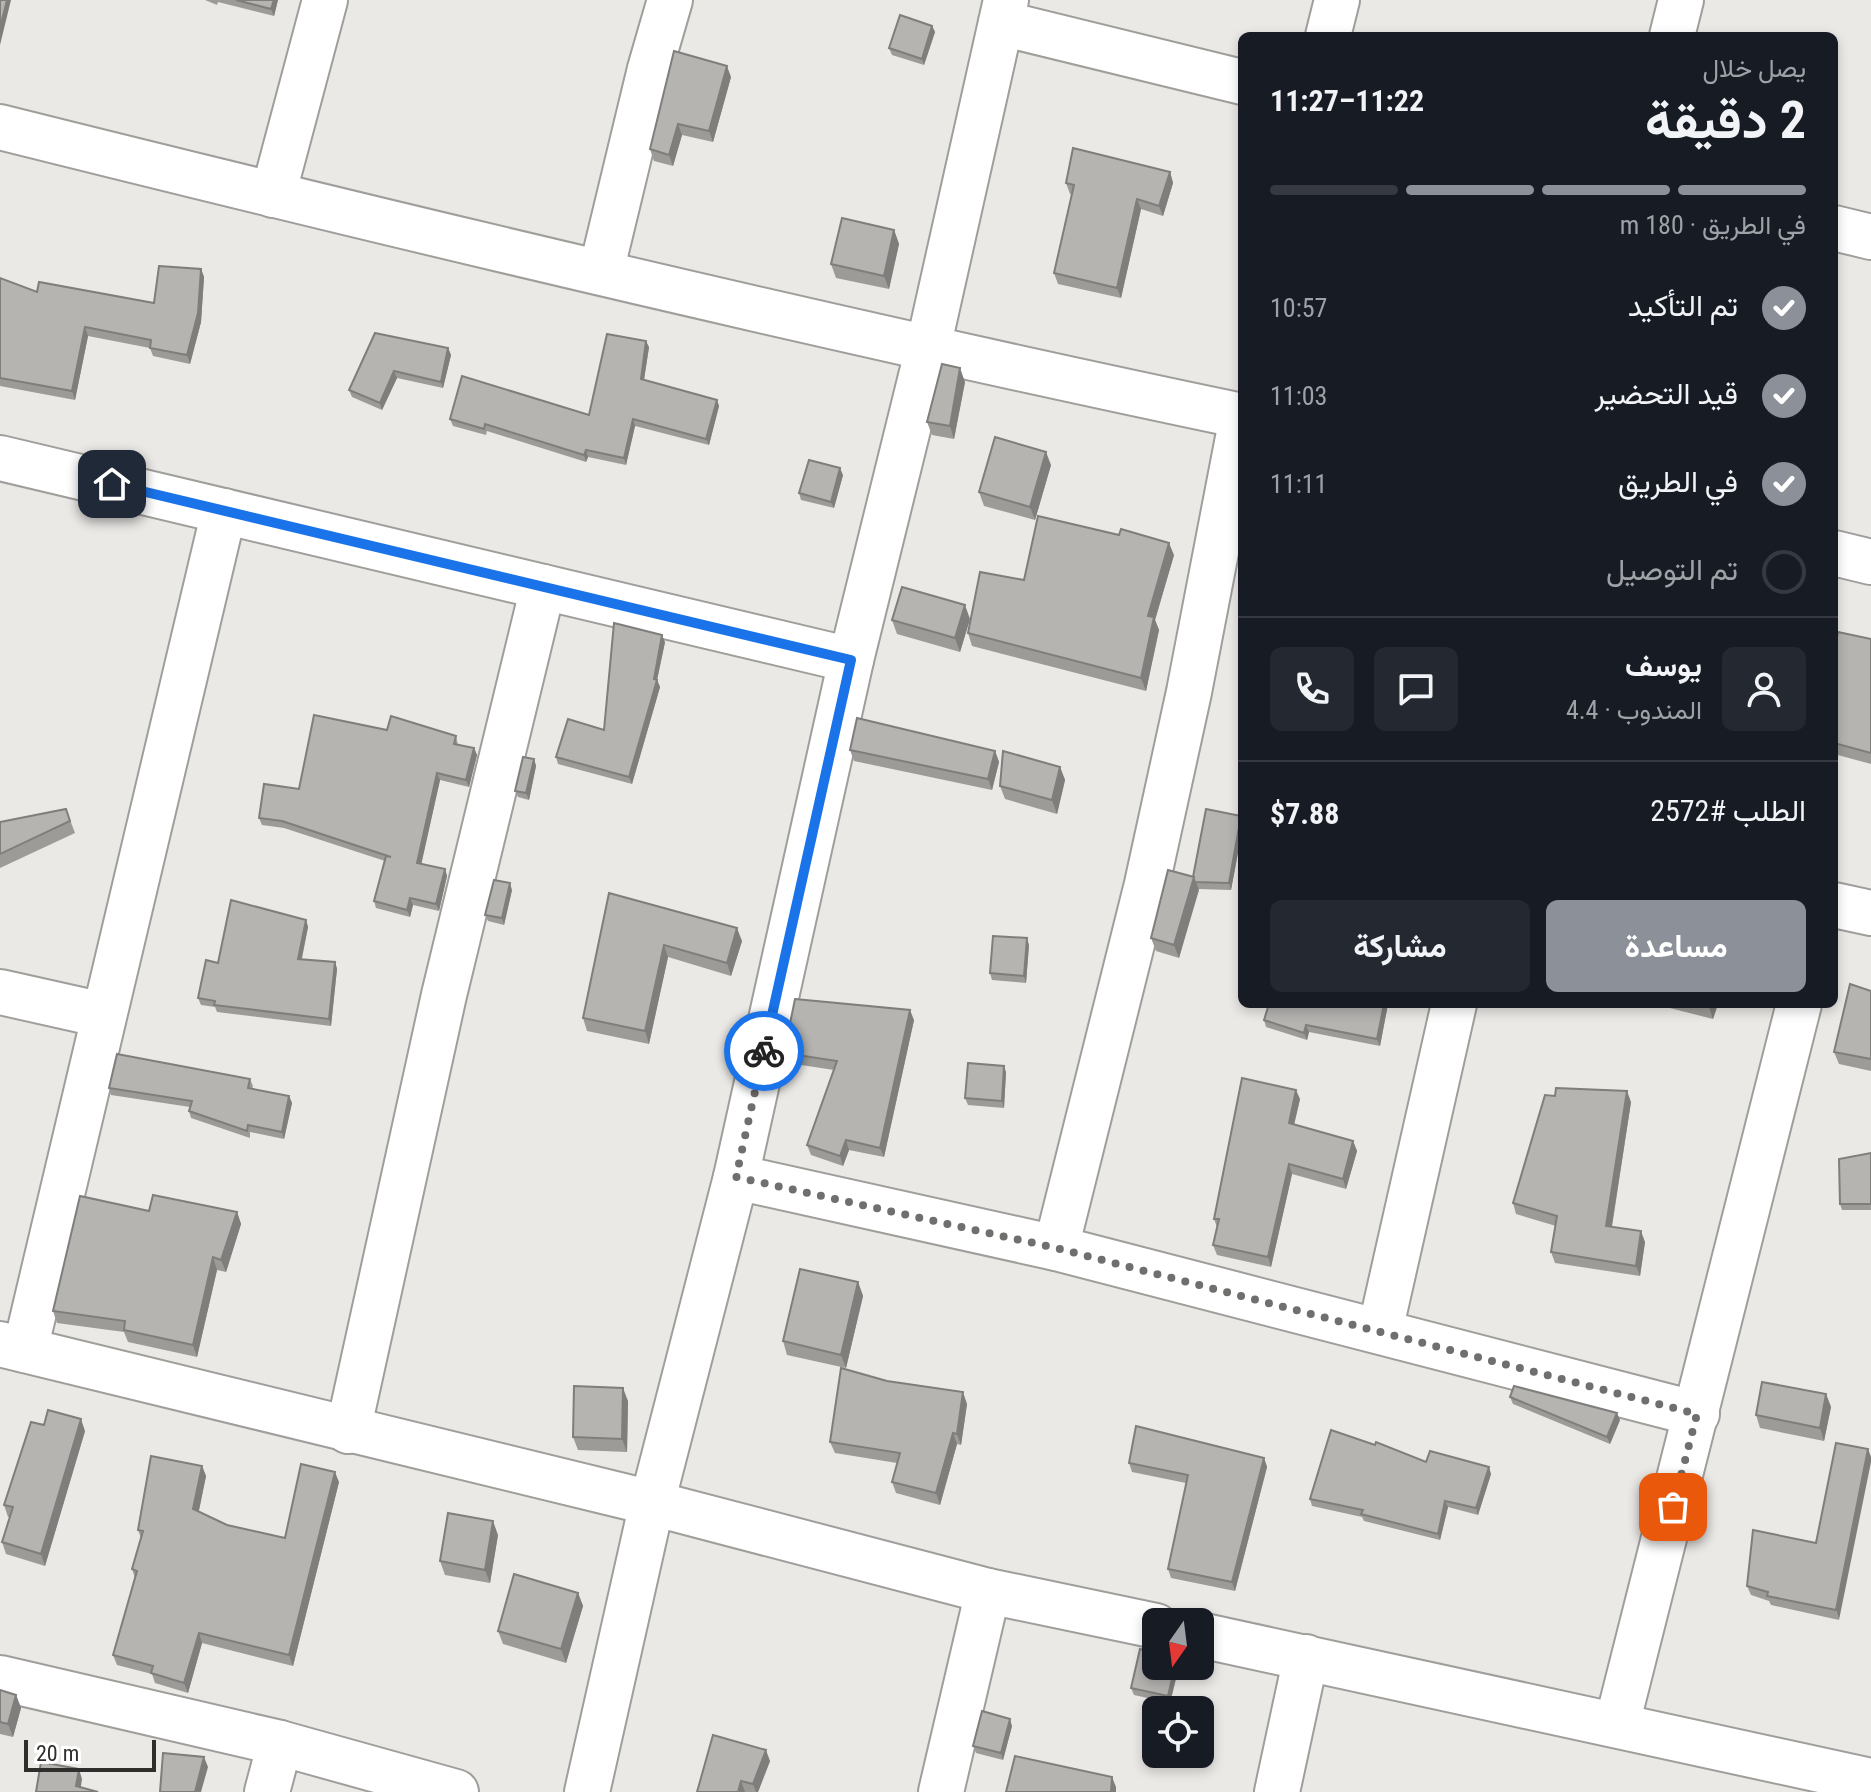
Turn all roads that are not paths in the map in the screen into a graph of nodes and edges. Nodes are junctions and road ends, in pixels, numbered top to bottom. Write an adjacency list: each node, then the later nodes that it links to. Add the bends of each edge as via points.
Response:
1 (325, 0): 10 (street)
2 (670, 0): 13 (street)
3 (1337, 0): 6 (street)
4 (1681, 0): 7 (street)
5 (1004, 12): 8 (street); 14 (street)
6 (1329, 32)
7 (1673, 32)
8 (1238, 81)
9 (0, 127): 10 (street)
10 (273, 195): 13 (street)
11 (1838, 229): 12 (street)
12 (1871, 237)
13 (601, 272): 14 (street)
14 (928, 348): 15 (street); 22 (street)
15 (1238, 416)
16 (1238, 438): 30 (street, via 1147,884)
17 (0, 458): 18 (street)
18 (224, 511): 21 (street); 28 (street)
19 (1838, 554): 20 (street)
20 (1871, 562)
21 (543, 587): 22 (street); 34 (street, via 444,995)
22 (851, 660): 29 (street)
23 (1838, 906): 24 (street)
24 (1871, 913)
25 (0, 992): 28 (street)
26 (1453, 1008): 31 (street)
27 (1798, 1008): 33 (street)
28 (103, 1015): 32 (street)
29 (736, 1177): 30 (street); 35 (street)
30 (1056, 1248): 31 (street)
31 (1380, 1331): 33 (street)
32 (13, 1347): 34 (street)
33 (1697, 1414): 41 (street)
34 (348, 1431): 35 (street)
35 (652, 1503): 36 (street); 46 (street)
36 (988, 1591): 37 (street); 47 (street)
37 (1142, 1623)
38 (1214, 1638): 39 (street)
39 (1306, 1657): 41 (street); 48 (street)
40 (0, 1678): 42 (street)
41 (1617, 1724): 43 (street)
42 (280, 1743): 44 (street); 45 (street)
43 (1871, 1781)
44 (267, 1792)
45 (456, 1792)
46 (587, 1792)
47 (941, 1792)
48 (1277, 1792)

